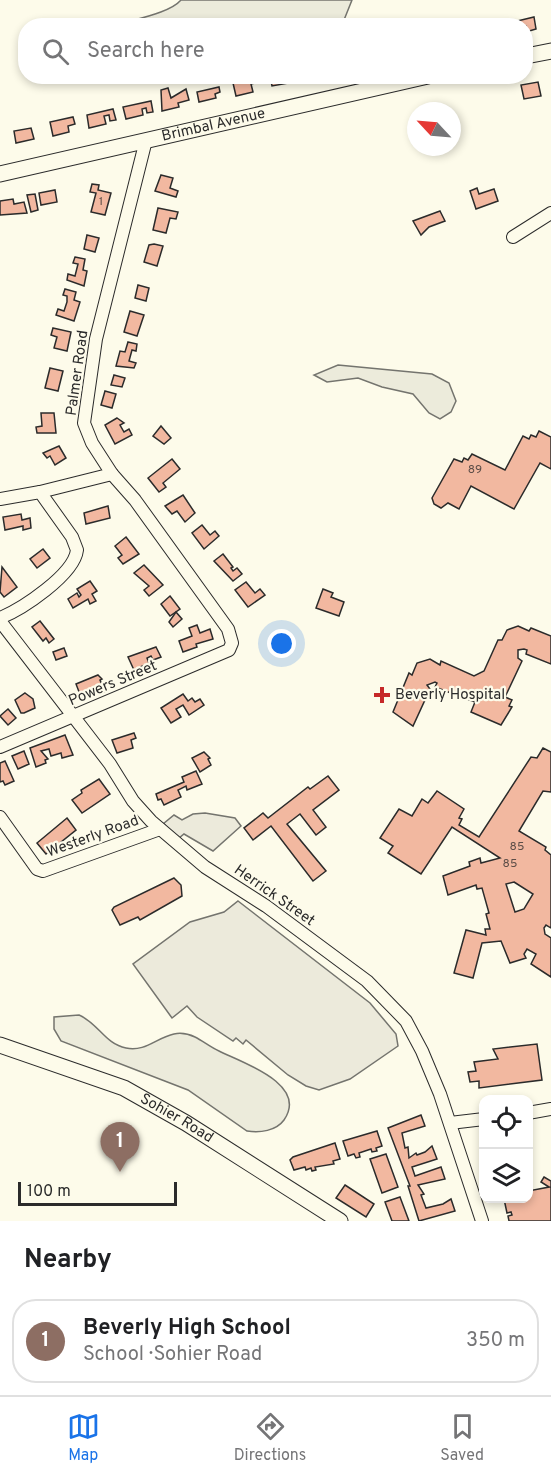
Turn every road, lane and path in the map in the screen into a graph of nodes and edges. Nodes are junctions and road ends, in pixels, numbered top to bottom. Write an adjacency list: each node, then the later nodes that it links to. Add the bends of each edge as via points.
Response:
1 (551, 51): 2 (main road)
2 (533, 54)
3 (393, 84): 4 (main road, Brimbal Avenue)
4 (146, 140): 5 (main road, Brimbal Avenue); 8 (street, Palmer Road, via 96,339 84,423)
5 (0, 174)
6 (551, 213): 7 (street)
7 (513, 237)
8 (112, 474): 9 (street); 12 (street, Palmer Road, via 195,580 228,629)
9 (40, 492): 10 (street); 11 (street, via 76,544 76,557 49,585)
10 (0, 499)
11 (0, 620): 13 (street, Herrick Street)
12 (232, 643): 13 (street, Powers Street, via 229,651)
13 (74, 716): 14 (street, Powers Street); 16 (street, Herrick Street, via 133,801)
14 (0, 747)
15 (0, 817): 16 (street, Westerly Road, via 37,868 50,869)
16 (160, 829): 21 (street, Herrick Street, via 205,867 266,906 390,1002 406,1021 422,1051)
17 (0, 1045): 22 (main road, Sohier Road, via 124,1088)
18 (551, 1109): 19 (street)
19 (533, 1112)
20 (479, 1119): 21 (street)
21 (450, 1123): 23 (street, Herrick Street)
22 (340, 1221)
23 (482, 1221)

